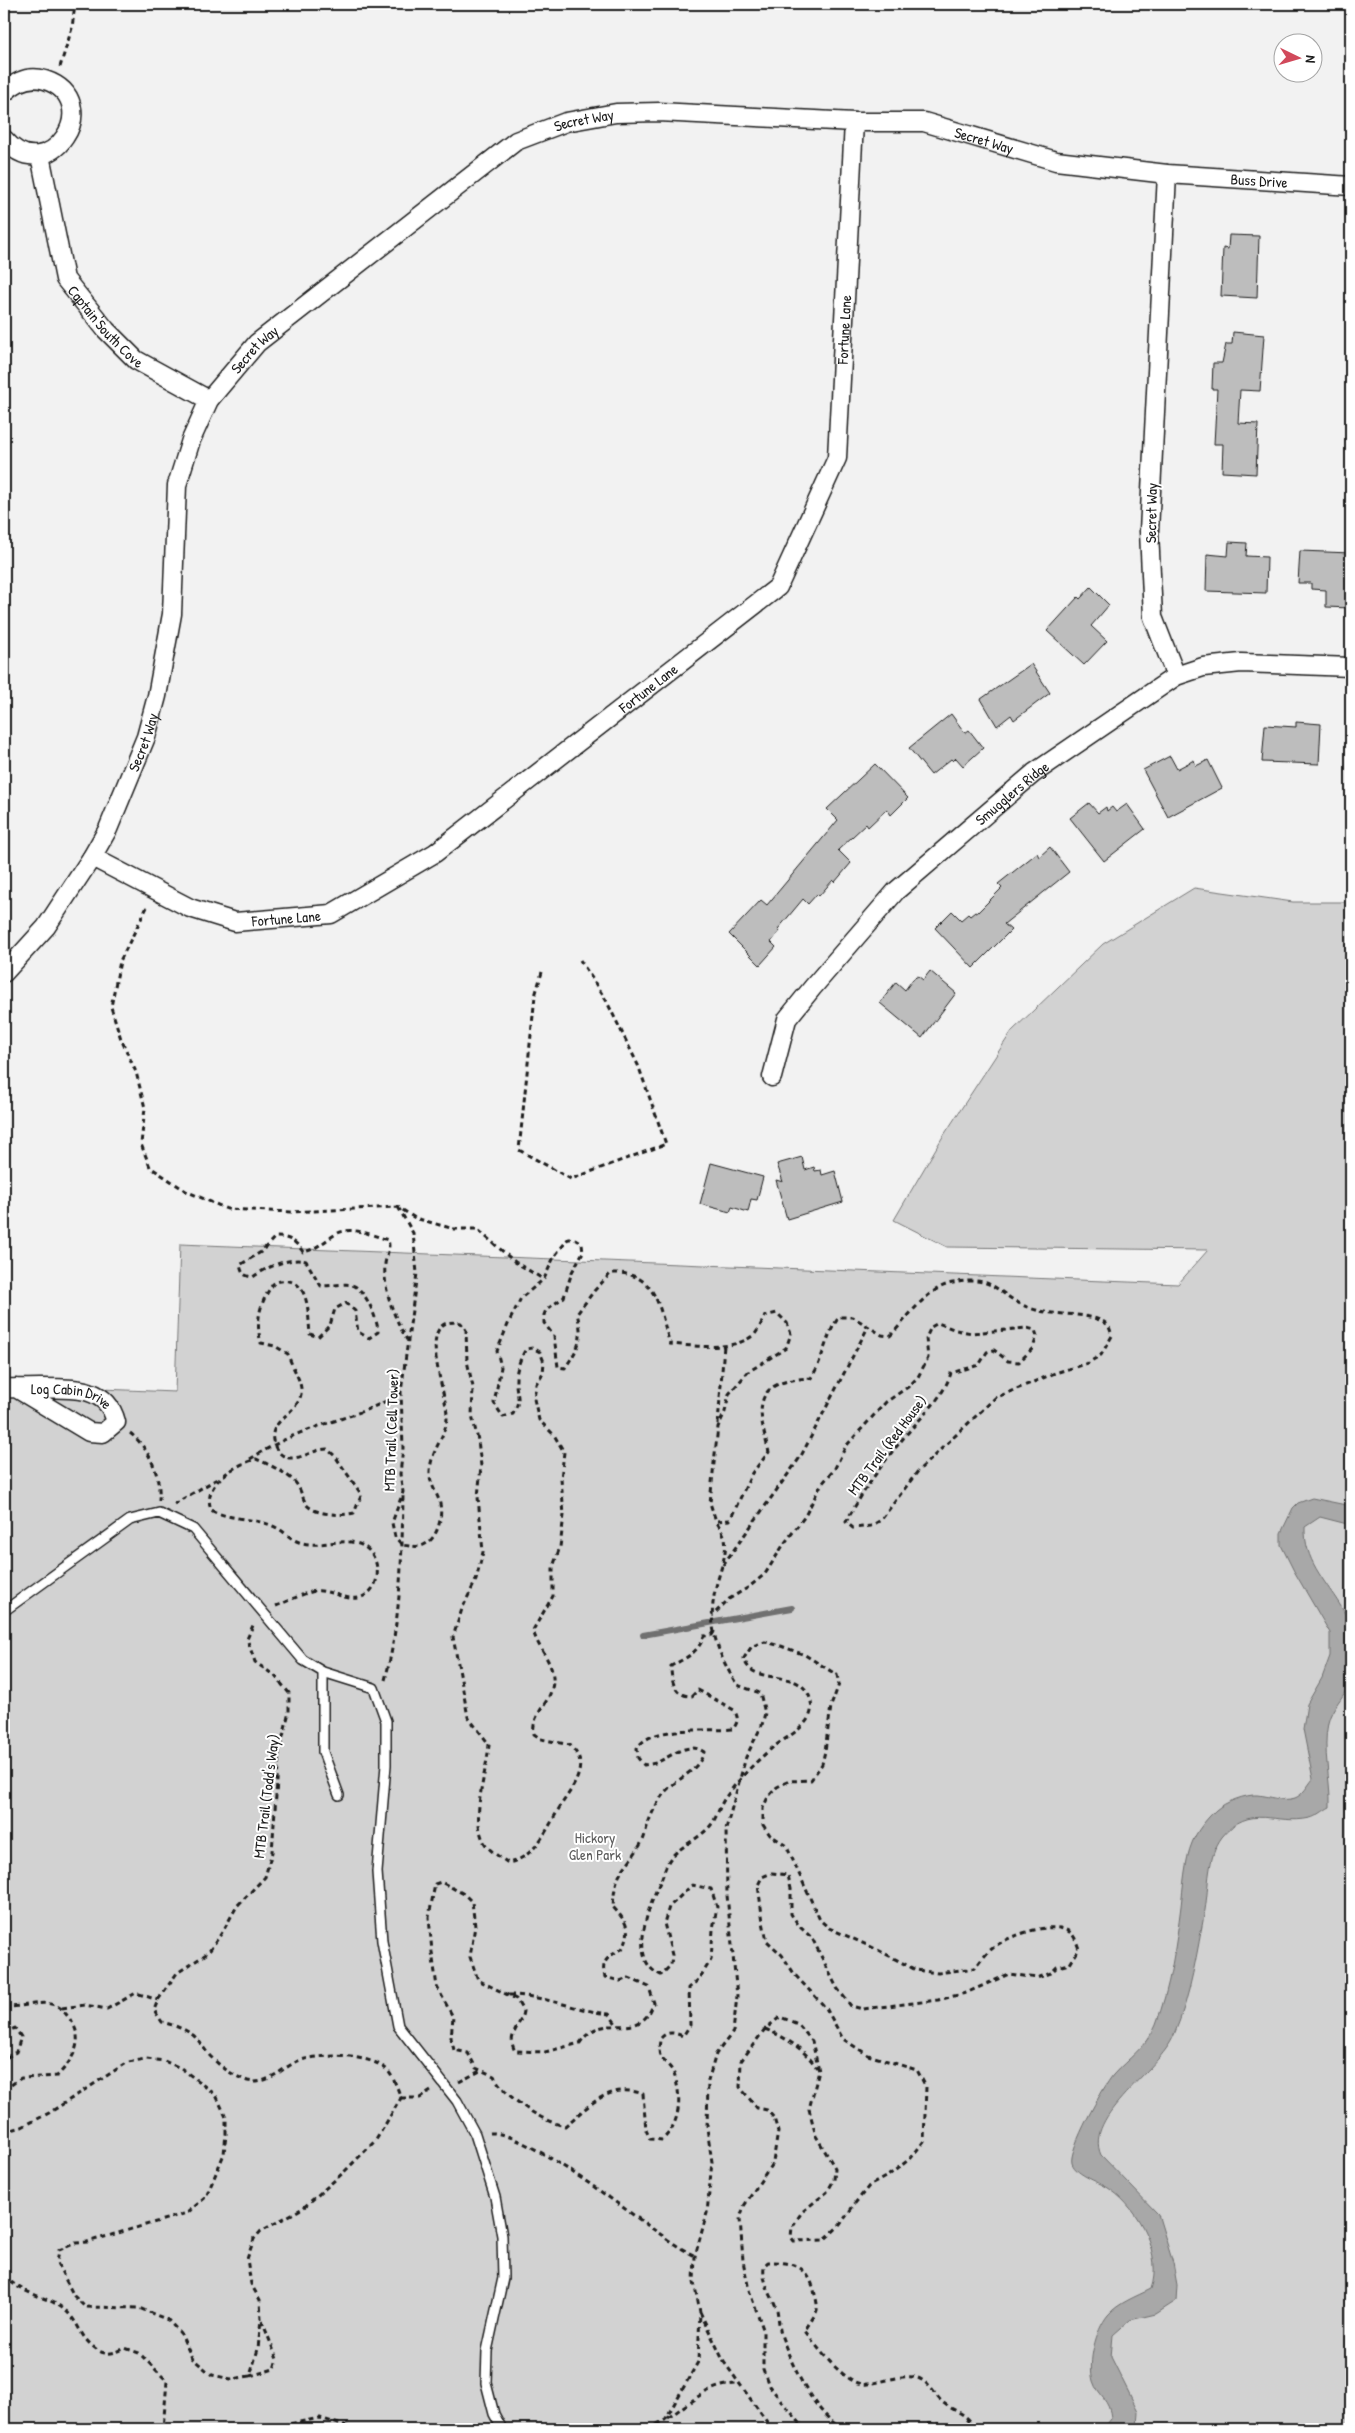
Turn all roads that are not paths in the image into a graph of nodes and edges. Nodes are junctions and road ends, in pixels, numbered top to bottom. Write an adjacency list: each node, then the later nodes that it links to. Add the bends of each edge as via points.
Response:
1 (4, 93): 4 (street, via 14,84 40,78 62,89 68,99 72,111 68,134 61,144)
2 (854, 122): 5 (street, Secret Way, via 924,122 1056,161); 7 (street, Secret Way, via 660,112 616,113 566,122 516,141 257,342); 10 (street, Fortune Lane, via 836,458 778,587 435,853 331,914 235,922 190,908)
3 (4, 139): 4 (street, via 14,150)
4 (40, 155): 7 (street, Captain'South Cove, via 65,278 106,330 136,360)
5 (1167, 174): 6 (street, Buss Drive); 9 (street, Secret Way, via 1149,531 1154,617)
6 (1351, 186)
7 (209, 400): 10 (street, Secret Way, via 190,440 177,485 172,614 157,696 146,737 108,829)
8 (1351, 667): 9 (street, Smugglers Ridge, via 1241,662 1203,667)
9 (1176, 676): 12 (street, Smugglers Ridge, via 1034,773 896,891 788,1019)
10 (92, 857): 11 (street, Secret Way, via 46,927)
11 (4, 973)
12 (772, 1077)
13 (10, 1388): 13 (street, Log Cabin Drive, via 89,1432 102,1433 116,1422 113,1410 104,1399 87,1391)
14 (4, 1611): 15 (lane, via 130,1520 159,1513 193,1529 303,1660)
15 (323, 1672): 16 (lane, via 323,1752); 17 (lane, via 374,1688 386,1721 386,1765 377,1872 384,1951 398,2026 458,2101 475,2134 495,2197 502,2236 503,2278 487,2351 486,2383 494,2414)
16 (339, 1795)
17 (502, 2429)

